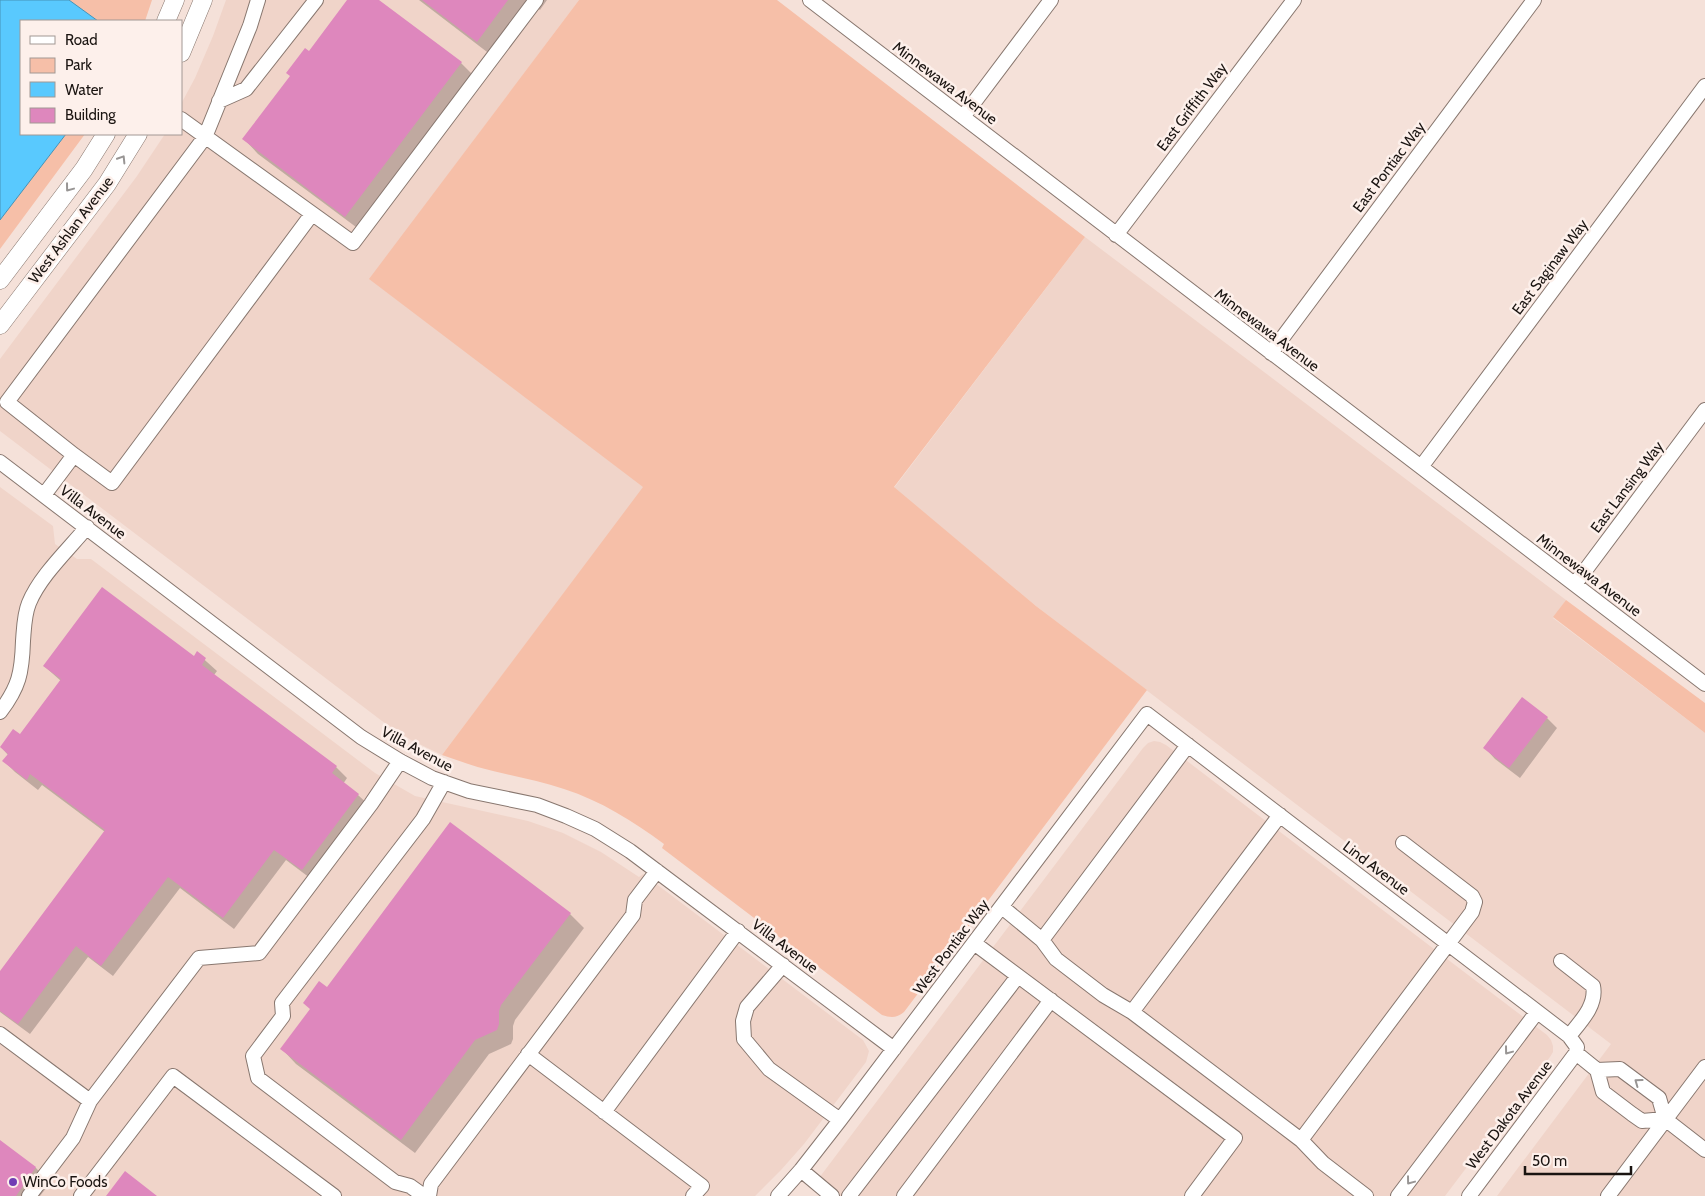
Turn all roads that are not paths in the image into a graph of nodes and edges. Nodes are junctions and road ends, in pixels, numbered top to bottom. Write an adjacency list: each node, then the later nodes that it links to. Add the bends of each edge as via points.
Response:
1 (175, 0): 10 (main road)
2 (203, 0): 11 (main road)
3 (258, 0): 13 (street)
4 (316, 0): 13 (street, via 246,89)
5 (536, 0): 19 (street, via 352,244)
6 (811, 0): 14 (street, Minnewawa Avenue)
7 (1051, 0): 14 (street)
8 (1294, 0): 20 (street, East Griffith Way)
9 (1534, 0): 23 (street, East Pontiac Way)
10 (166, 20)
11 (182, 51)
12 (1705, 86): 27 (street, East Saginaw Way)
13 (220, 101): 18 (street)
14 (962, 117): 20 (street, Minnewawa Avenue)
15 (182, 120): 18 (street)
16 (105, 135): 21 (main road, West Ashlan Avenue, one-way to 21, via 84,169)
17 (137, 135): 22 (main road, West Ashlan Avenue, one-way to 17, via 106,184)
18 (205, 137): 19 (street); 25 (street, via 7,402)
19 (312, 214): 25 (street, via 112,483)
20 (1116, 234): 23 (street, Minnewawa Avenue)
21 (0, 280)
22 (0, 325)
23 (1271, 353): 27 (street, Minnewawa Avenue)
24 (1705, 410): 30 (street, East Lansing Way)
25 (74, 455): 28 (street)
26 (0, 462): 28 (street, Villa Avenue)
27 (1421, 467): 30 (street, Minnewawa Avenue)
28 (44, 495): 29 (street, Villa Avenue)
29 (87, 527): 32 (street, via 42,582 28,605 19,678 12,696); 35 (street, Villa Avenue, via 353,731)
30 (1575, 584): 31 (street, Minnewawa Avenue)
31 (1705, 684)
32 (0, 712)
33 (1147, 714): 34 (street, Lind Avenue); 40 (street, West Pontiac Way)
34 (1188, 746): 37 (street, Lind Avenue); 42 (street)
35 (400, 761): 36 (street, Villa Avenue); 58 (street, via 259,953 199,958)
36 (444, 782): 39 (street, Villa Avenue, via 469,791 537,805 566,816 595,829); 68 (street, via 423,819 282,1003 283,1016 253,1056 258,1078 395,1182 410,1186)
37 (1280, 815): 44 (street, Lind Avenue); 49 (street)
38 (1404, 844): 44 (street, via 1472,896 1475,902 1472,912)
39 (657, 871): 41 (street, Villa Avenue); 54 (street, via 635,900 633,915)
40 (1002, 907): 42 (street); 43 (street, West Pontiac Way)
41 (738, 931): 46 (street, Villa Avenue); 59 (street)
42 (1042, 940): 49 (street, via 1056,959 1103,995)
43 (974, 943): 47 (street); 53 (street, West Pontiac Way)
44 (1448, 944): 50 (street, Lind Avenue); 62 (street)
45 (1561, 960): 52 (street, via 1593,986 1595,995 1587,1013)
46 (783, 965): 53 (street, Villa Avenue); 61 (street, via 748,1007 743,1021 744,1039 769,1069)
47 (1018, 976): 48 (street); 73 (street)
48 (1051, 1000): 74 (street); 75 (street, via 1235,1138)
49 (1132, 1012): 62 (street)
50 (1537, 1012): 52 (street, Lind Avenue); 77 (street, one-way to 77)
51 (0, 1034): 58 (street)
52 (1569, 1036): 55 (street, via 1577,1046)
53 (894, 1048): 61 (street, West Pontiac Way)
54 (528, 1054): 59 (street); 69 (street, via 431,1184)
55 (1576, 1054): 57 (street); 78 (street, West Dakota Avenue)
56 (1705, 1067): 60 (street)
57 (1597, 1070): 60 (street, one-way to 57, via 1660,1098 1620,1069); 60 (street, via 1602,1092 1632,1114 1642,1121)
58 (90, 1101): 65 (street, via 73,1138)
59 (604, 1112): 70 (street, via 702,1186)
60 (1665, 1119): 63 (street); 79 (street)
61 (840, 1120): 64 (street, West Pontiac Way)
62 (1301, 1140): 76 (street, via 1323,1163)
63 (1705, 1150)
64 (801, 1170): 71 (street, West Pontiac Way); 72 (street)
65 (29, 1196)
66 (81, 1196): 67 (street, via 173,1076)
67 (334, 1196)
68 (424, 1196)
69 (429, 1196)
70 (693, 1196)
71 (778, 1196)
72 (832, 1196)
73 (849, 1196)
74 (904, 1196)
75 (1192, 1196)
76 (1366, 1196)
77 (1398, 1196)
78 (1469, 1196)
79 (1608, 1196)

